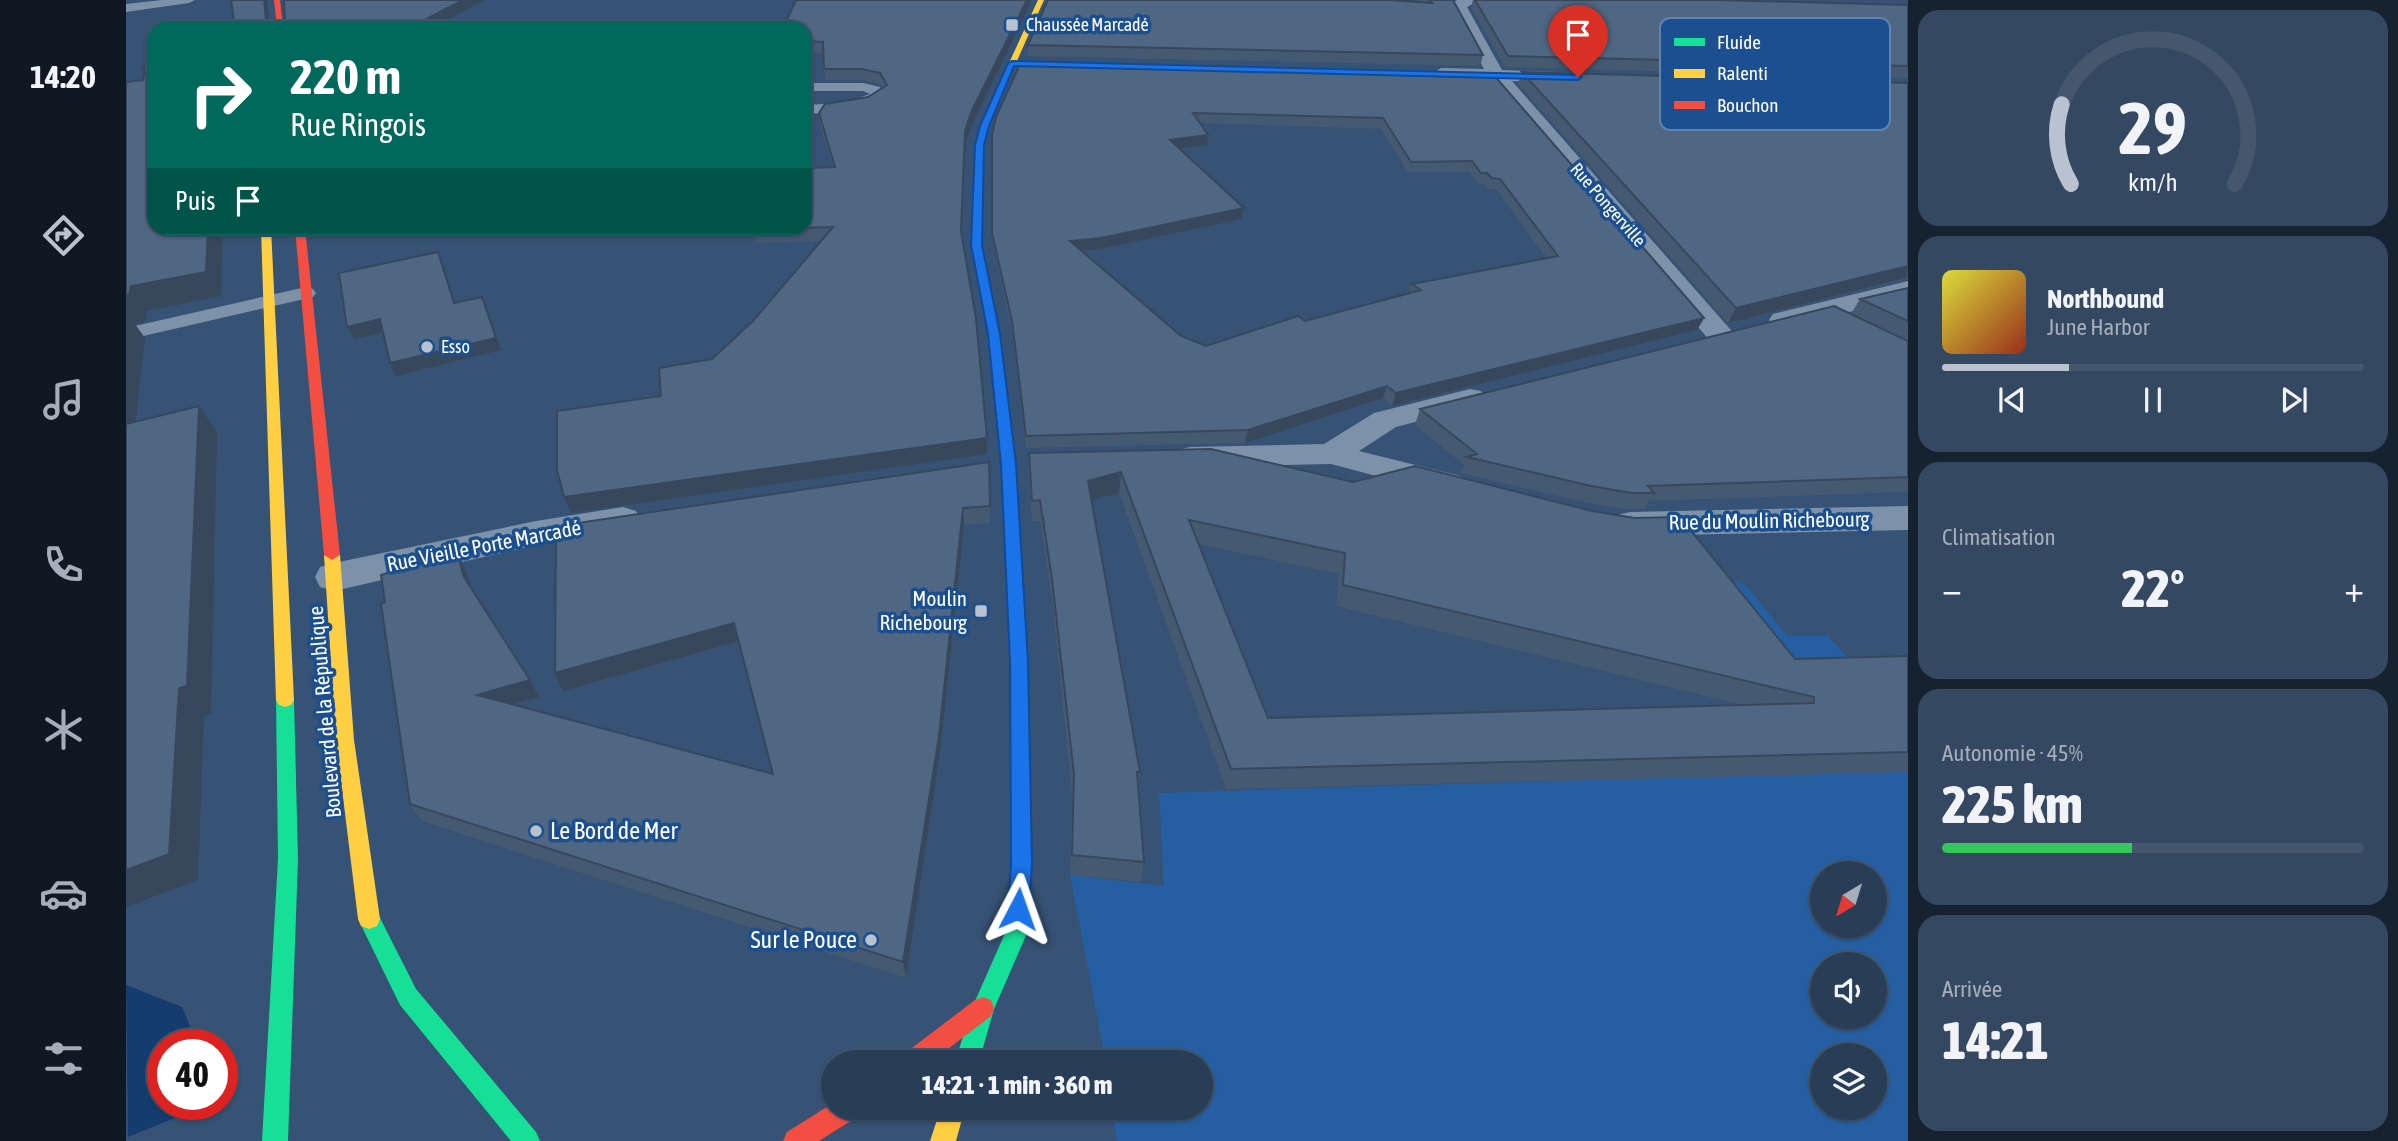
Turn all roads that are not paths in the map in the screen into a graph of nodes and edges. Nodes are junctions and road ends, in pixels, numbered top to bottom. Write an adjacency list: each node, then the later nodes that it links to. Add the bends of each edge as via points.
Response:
1 (189, 0): 5 (lane)
2 (277, 0): 6 (main road)
3 (1041, 0): 7 (main road)
4 (1472, 0): 10 (street, Rue Pongerville, via 1458,5)
5 (126, 8)
6 (279, 21)
7 (1012, 63): 8 (street); 28 (main road, via 979,145 977,245 994,334 1006,464 1019,661 1021,864 1017,931)
8 (1039, 64)
9 (1427, 73): 10 (street)
10 (1496, 75): 11 (street); 16 (street, Rue Pongerville, via 1730,333 1835,316)
11 (1592, 78)
12 (812, 88): 13 (lane, via 863,87 875,90 878,96 869,102)
13 (812, 109)
14 (266, 235): 18 (main road, Boulevard de la République)
15 (301, 235): 17 (main road, Boulevard de la République)
16 (1908, 289)
17 (306, 293): 18 (lane); 27 (main road, Boulevard de la République)
18 (271, 301): 19 (lane); 33 (main road, Boulevard de la République, via 288,859)
19 (126, 334)
20 (1498, 391): 21 (street, via 1385,420)
21 (1331, 454): 22 (street); 23 (street)
22 (1155, 458)
23 (1476, 491)
24 (657, 514): 27 (street, Rue Vieille Porte Marcadé, via 536,533)
25 (1908, 518): 26 (street, Rue du Moulin Richebourg, via 1623,524)
26 (1595, 520)
27 (334, 577): 34 (main road, Boulevard de la République, via 345,740 367,915 408,998)
28 (983, 1008): 29 (main road); 30 (main road)
29 (928, 1050)
30 (971, 1050)
31 (829, 1120): 35 (main road)
32 (949, 1120): 36 (main road)
33 (275, 1141)
34 (527, 1141)
35 (796, 1141)
36 (943, 1141)

